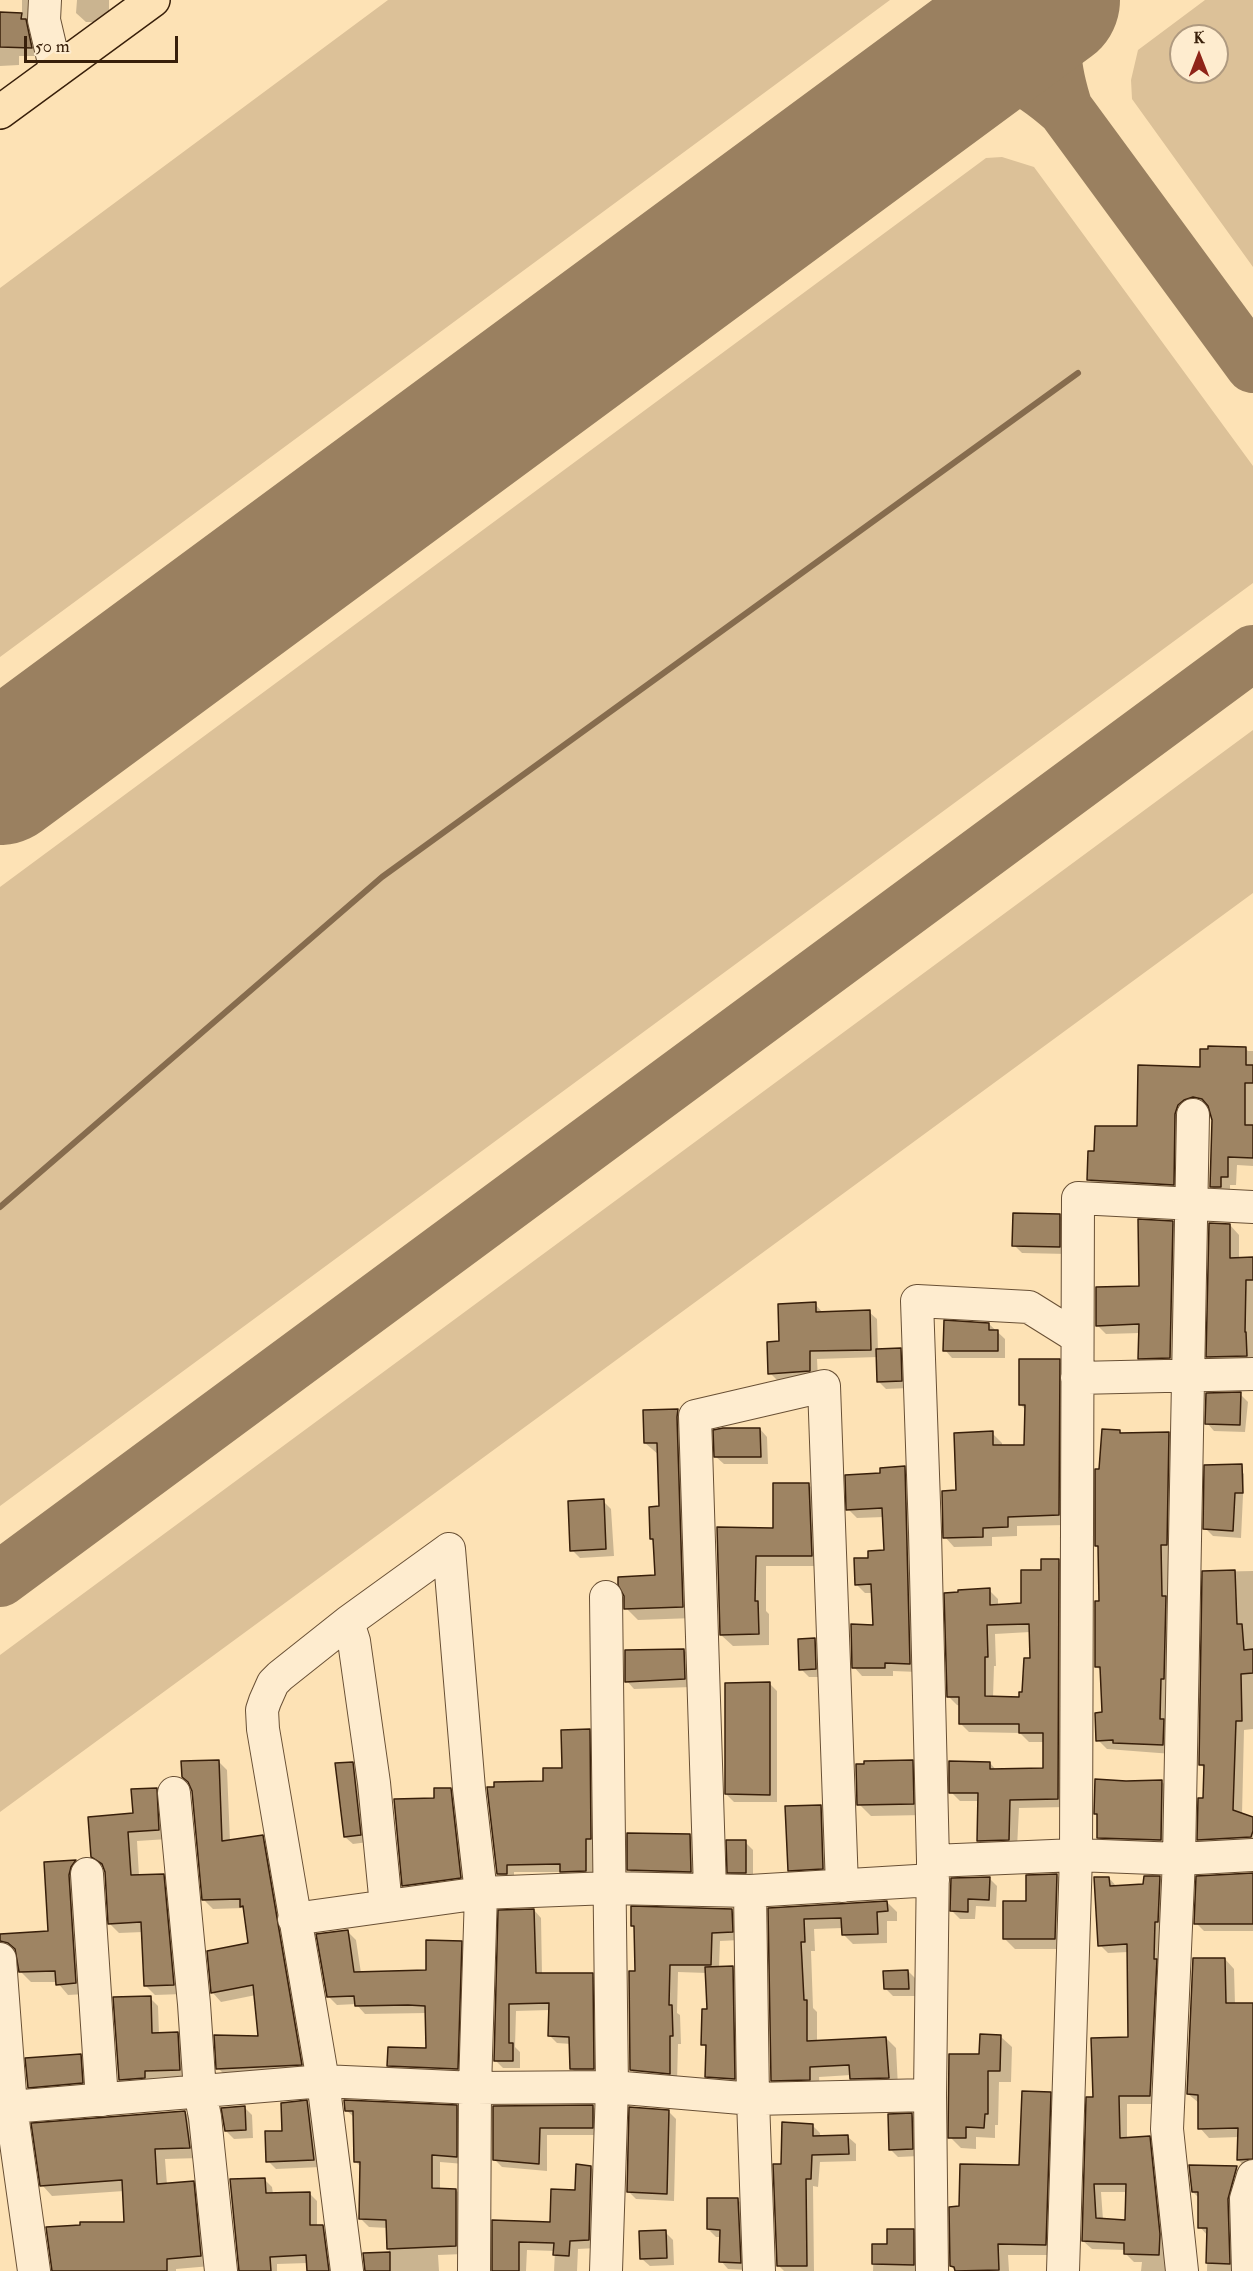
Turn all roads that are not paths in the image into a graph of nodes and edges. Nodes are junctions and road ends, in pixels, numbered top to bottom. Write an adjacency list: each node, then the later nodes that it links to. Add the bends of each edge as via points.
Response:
1 (45, 0): 3 (street, via 44,20)
2 (153, 0): 3 (main road)
3 (56, 71): 4 (main road)
4 (0, 112)
5 (1193, 1116): 6 (street)
6 (1191, 1204): 7 (street); 8 (street, via 1078,1198); 10 (street)
7 (1253, 1207)
8 (1077, 1337): 11 (street); 18 (street, via 1029,1307 917,1301)
9 (1253, 1374): 10 (street)
10 (1188, 1376): 11 (street); 17 (street)
11 (1077, 1378): 15 (street)
12 (606, 1597): 21 (street)
13 (348, 1622): 24 (street, via 449,1549); 25 (street, via 374,1783); 26 (street, via 280,1676 268,1692 262,1710)
14 (174, 1793): 31 (street)
15 (1076, 1855): 17 (street); 18 (street); 44 (street)
16 (1253, 1855): 17 (street)
17 (1179, 1858): 45 (street, via 1167,2129)
18 (933, 1870): 20 (street); 32 (street)
19 (87, 1874): 34 (street)
20 (842, 1886): 22 (street, via 825,1386 695,1416); 23 (street)
21 (610, 1888): 22 (street); 24 (street); 29 (street)
22 (710, 1890): 23 (street)
23 (750, 1891): 33 (street)
24 (481, 1893): 25 (street); 30 (street)
25 (386, 1905): 26 (street)
26 (294, 1918): 28 (street)
27 (0, 1959): 35 (street)
28 (323, 2081): 30 (street); 31 (street); 39 (street)
29 (612, 2087): 30 (street); 33 (street); 41 (street)
30 (475, 2088): 40 (street)
31 (200, 2092): 34 (street); 38 (street)
32 (930, 2095): 33 (street); 43 (street)
33 (753, 2099): 42 (street)
34 (102, 2100): 35 (street)
35 (11, 2107): 37 (street)
36 (1253, 2176): 46 (street, via 1246,2199)
37 (34, 2271)
38 (221, 2271)
39 (347, 2271)
40 (474, 2271)
41 (606, 2271)
42 (759, 2271)
43 (932, 2271)
44 (1063, 2271)
45 (1182, 2271)
46 (1248, 2271)

